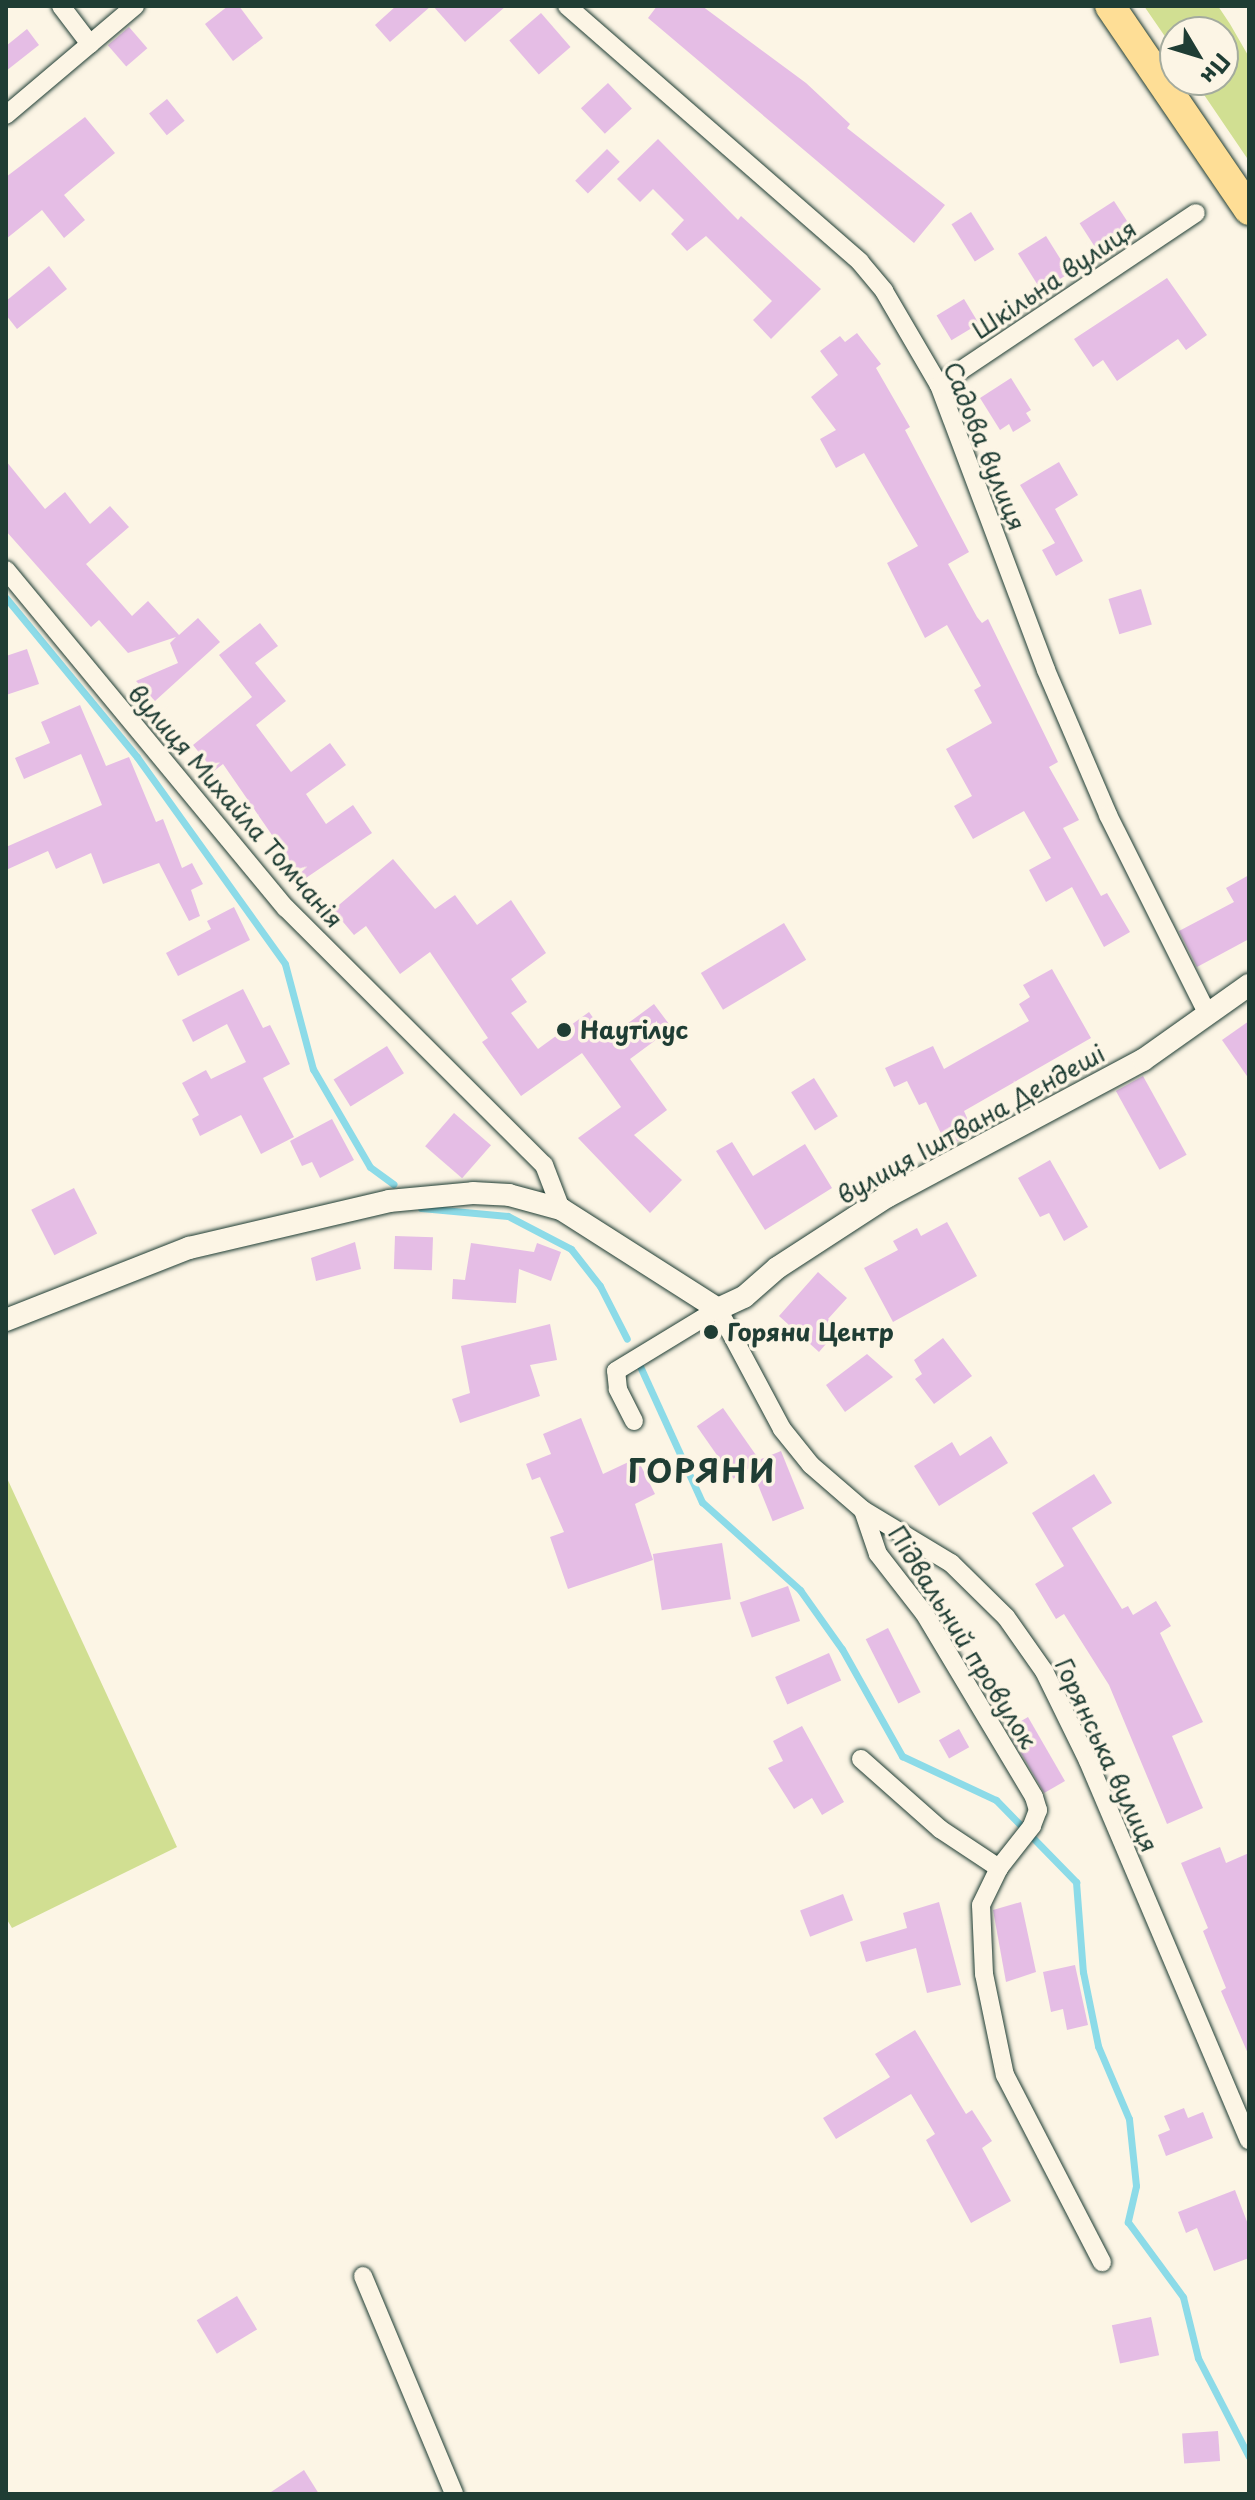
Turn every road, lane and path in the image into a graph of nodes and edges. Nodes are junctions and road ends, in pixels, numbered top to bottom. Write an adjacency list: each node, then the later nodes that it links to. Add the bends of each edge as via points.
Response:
1 (61, 6): 5 (street)
2 (135, 6): 5 (street)
3 (567, 6): 9 (street, Садова вулиця, via 867,269)
4 (1110, 6): 7 (highway)
5 (90, 44): 6 (street)
6 (6, 115)
7 (1249, 210)
8 (1196, 213): 9 (street, Шкільна вулиця)
9 (939, 385): 12 (street, Садова вулиця, via 1046,670 1108,815)
10 (6, 570): 13 (street, вулиця Михайла Томчанія, via 286,908 544,1165)
11 (1249, 985): 12 (street, вулиця Іштвана Дендеші)
12 (1207, 1013): 14 (street, вулиця Іштвана Дендеші, via 1143,1060 837,1227 744,1297)
13 (561, 1209): 14 (street); 15 (street, via 509,1195 473,1193 389,1201 189,1248)
14 (718, 1309): 16 (street, via 616,1371 618,1389); 17 (street, Горянська вулиця, via 782,1429 811,1465)
15 (6, 1320)
16 (634, 1421)
17 (863, 1510): 19 (street, Підвальний провулок, via 878,1554 924,1613 1034,1797 1038,1810 1027,1833); 20 (street, Горянська вулиця, via 980,1586 1044,1671 1088,1761)
18 (861, 1759): 19 (street, via 940,1829)
19 (999, 1868): 21 (street, Підвальний провулок, via 981,1905 984,1974 1005,2075)
20 (1249, 2140)
21 (1102, 2262)
22 (363, 2276): 23 (street)
23 (454, 2494)

